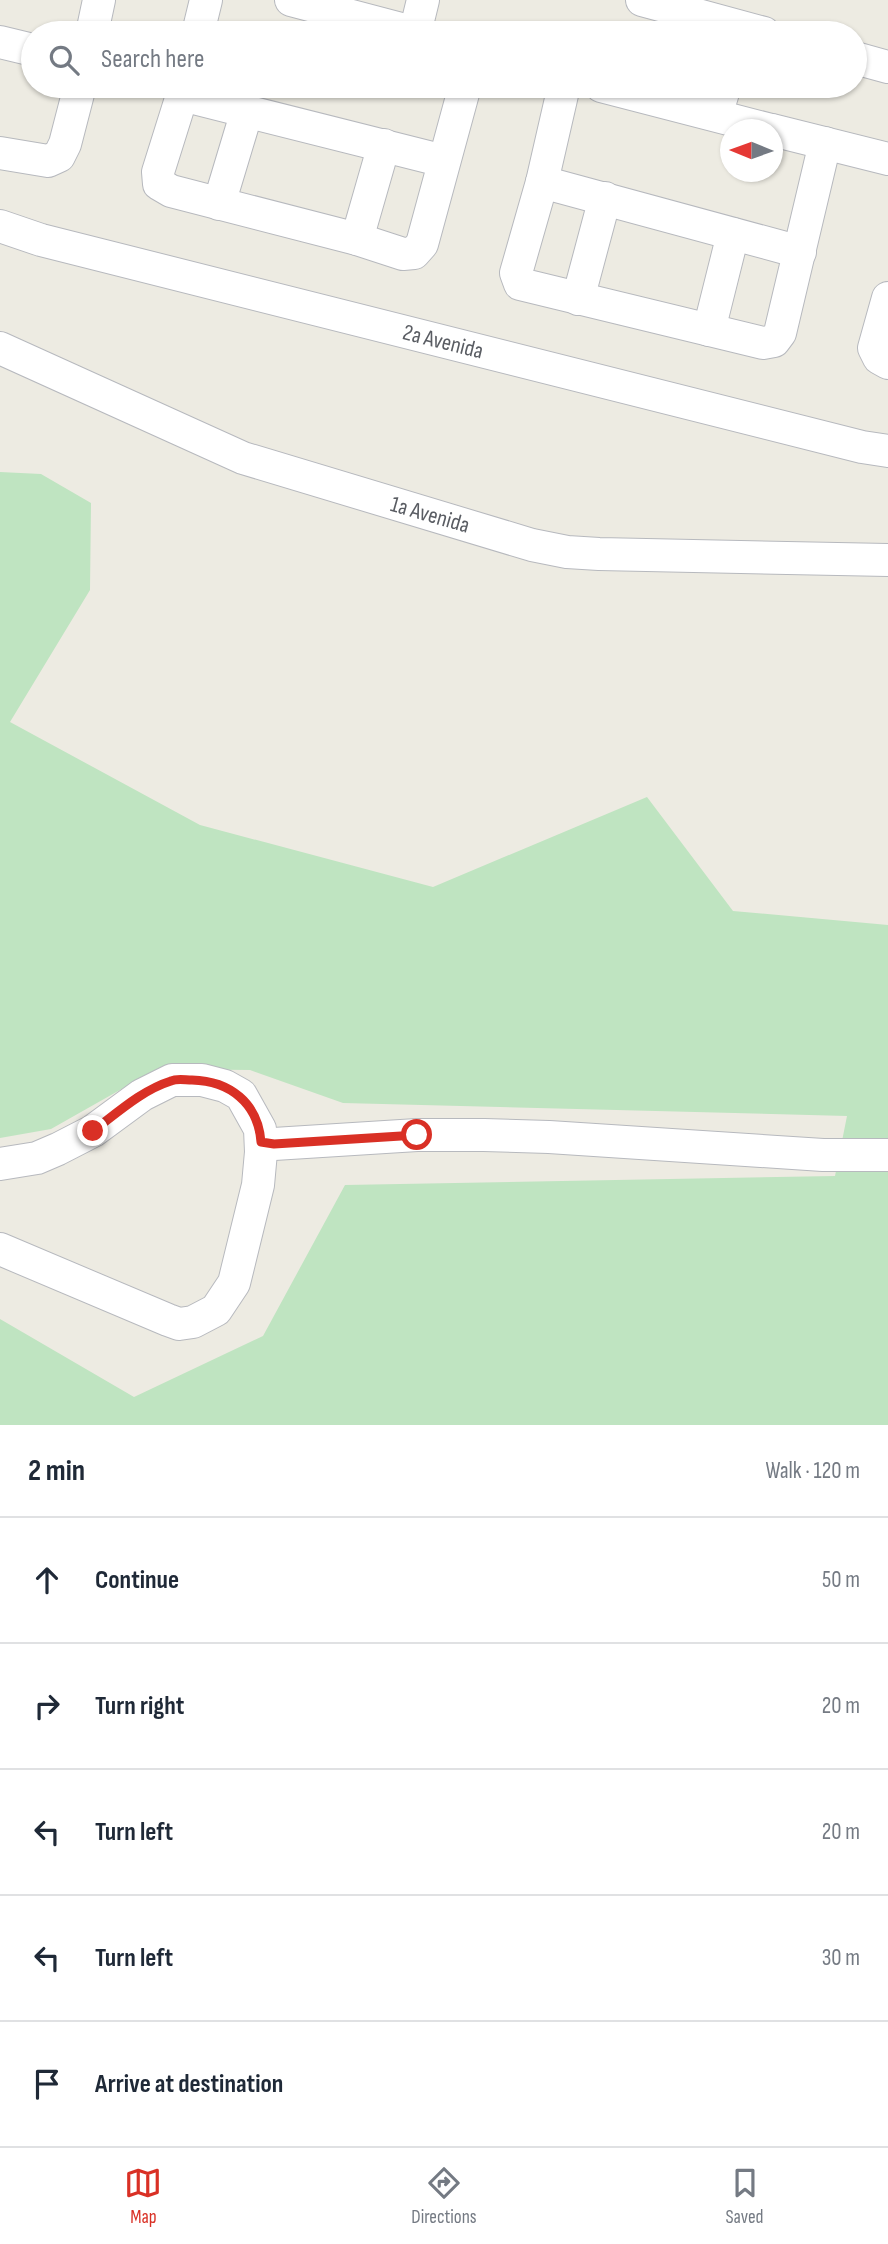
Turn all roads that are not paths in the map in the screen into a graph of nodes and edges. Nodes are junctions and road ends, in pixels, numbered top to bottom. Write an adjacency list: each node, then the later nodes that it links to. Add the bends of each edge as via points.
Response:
1 (99, 0): 6 (street)
2 (206, 0): 7 (street)
3 (291, 0): 8 (street)
4 (423, 0): 9 (street)
5 (642, 0): 10 (street)
6 (95, 21)
7 (201, 21)
8 (371, 21)
9 (419, 21)
10 (670, 21)
11 (1, 46): 12 (street)
12 (21, 48)
13 (867, 61): 14 (street)
14 (888, 67)
15 (77, 98): 26 (street, via 59,156 48,161)
16 (181, 98): 31 (street, via 158,172 159,184)
17 (207, 98): 21 (street)
18 (461, 98): 28 (street)
19 (561, 98): 29 (street)
20 (720, 100): 22 (street)
21 (247, 111): 25 (street); 31 (street)
22 (753, 119)
23 (783, 133): 24 (street)
24 (825, 143): 27 (street); 35 (street)
25 (384, 145): 28 (street); 34 (street)
26 (0, 153)
27 (888, 159)
28 (444, 162): 34 (street, via 422,244 414,253 403,254)
29 (542, 182): 30 (street); 37 (street, via 516,273 520,284)
30 (605, 198): 33 (street); 37 (street)
31 (219, 204): 34 (street)
32 (0, 226): 41 (street, 2a Avenida, via 41,240)
33 (733, 234): 35 (street); 38 (street)
34 (357, 239)
35 (800, 252): 38 (street, via 780,333 774,341 763,343)
36 (888, 298): 40 (street, via 874,348)
37 (578, 299): 38 (street)
38 (709, 330)
39 (0, 348): 42 (street, 1a Avenida, via 243,458 532,545 599,554)
40 (888, 363)
41 (888, 451)
42 (888, 560)
43 (261, 1142): 44 (street, via 484,1135 811,1155); 45 (street, via 260,1129 241,1095 202,1080 172,1080 58,1149); 46 (street, via 258,1185 234,1283 216,1310 193,1322 168,1320)
44 (888, 1155)
45 (0, 1164)
46 (0, 1249)

